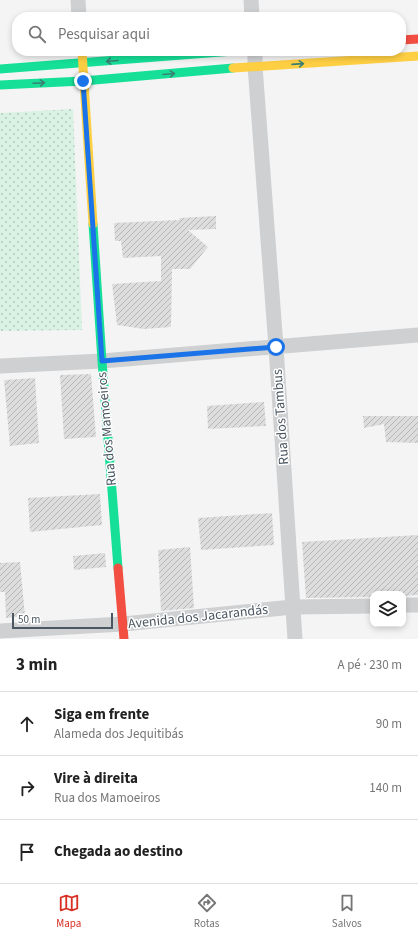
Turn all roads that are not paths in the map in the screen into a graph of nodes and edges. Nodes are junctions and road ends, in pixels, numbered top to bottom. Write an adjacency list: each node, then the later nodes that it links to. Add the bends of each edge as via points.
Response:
1 (78, 0): 3 (street)
2 (251, 0): 4 (street)
3 (79, 12)
4 (252, 12)
5 (406, 40): 6 (street)
6 (418, 40)
7 (82, 56): 11 (street, Rua dos Mamoeiros)
8 (176, 56): 11 (street, one-way to 11)
9 (255, 56): 12 (street, Rua dos Tambus)
10 (418, 56): 12 (street, one-way to 10)
11 (83, 64): 13 (street); 14 (street, Rua dos Mamoeiros)
12 (255, 66): 14 (street, one-way to 12); 17 (street, Rua dos Tambus)
13 (0, 69)
14 (83, 81): 15 (street, one-way to 14); 18 (street, Rua dos Mamoeiros)
15 (0, 85)
16 (418, 335): 17 (street)
17 (276, 347): 18 (street); 23 (street, Rua dos Tambus)
18 (102, 361): 19 (street); 25 (street, Rua dos Mamoeiros)
19 (0, 366)
20 (406, 605): 21 (street)
21 (418, 605)
22 (370, 606): 23 (street, Avenida dos Jacarandás)
23 (293, 607): 25 (street, Avenida dos Jacarandás); 26 (street, Rua dos Tambus)
24 (0, 631): 25 (street, Avenida dos Jacarandás)
25 (123, 632)
26 (295, 639)

